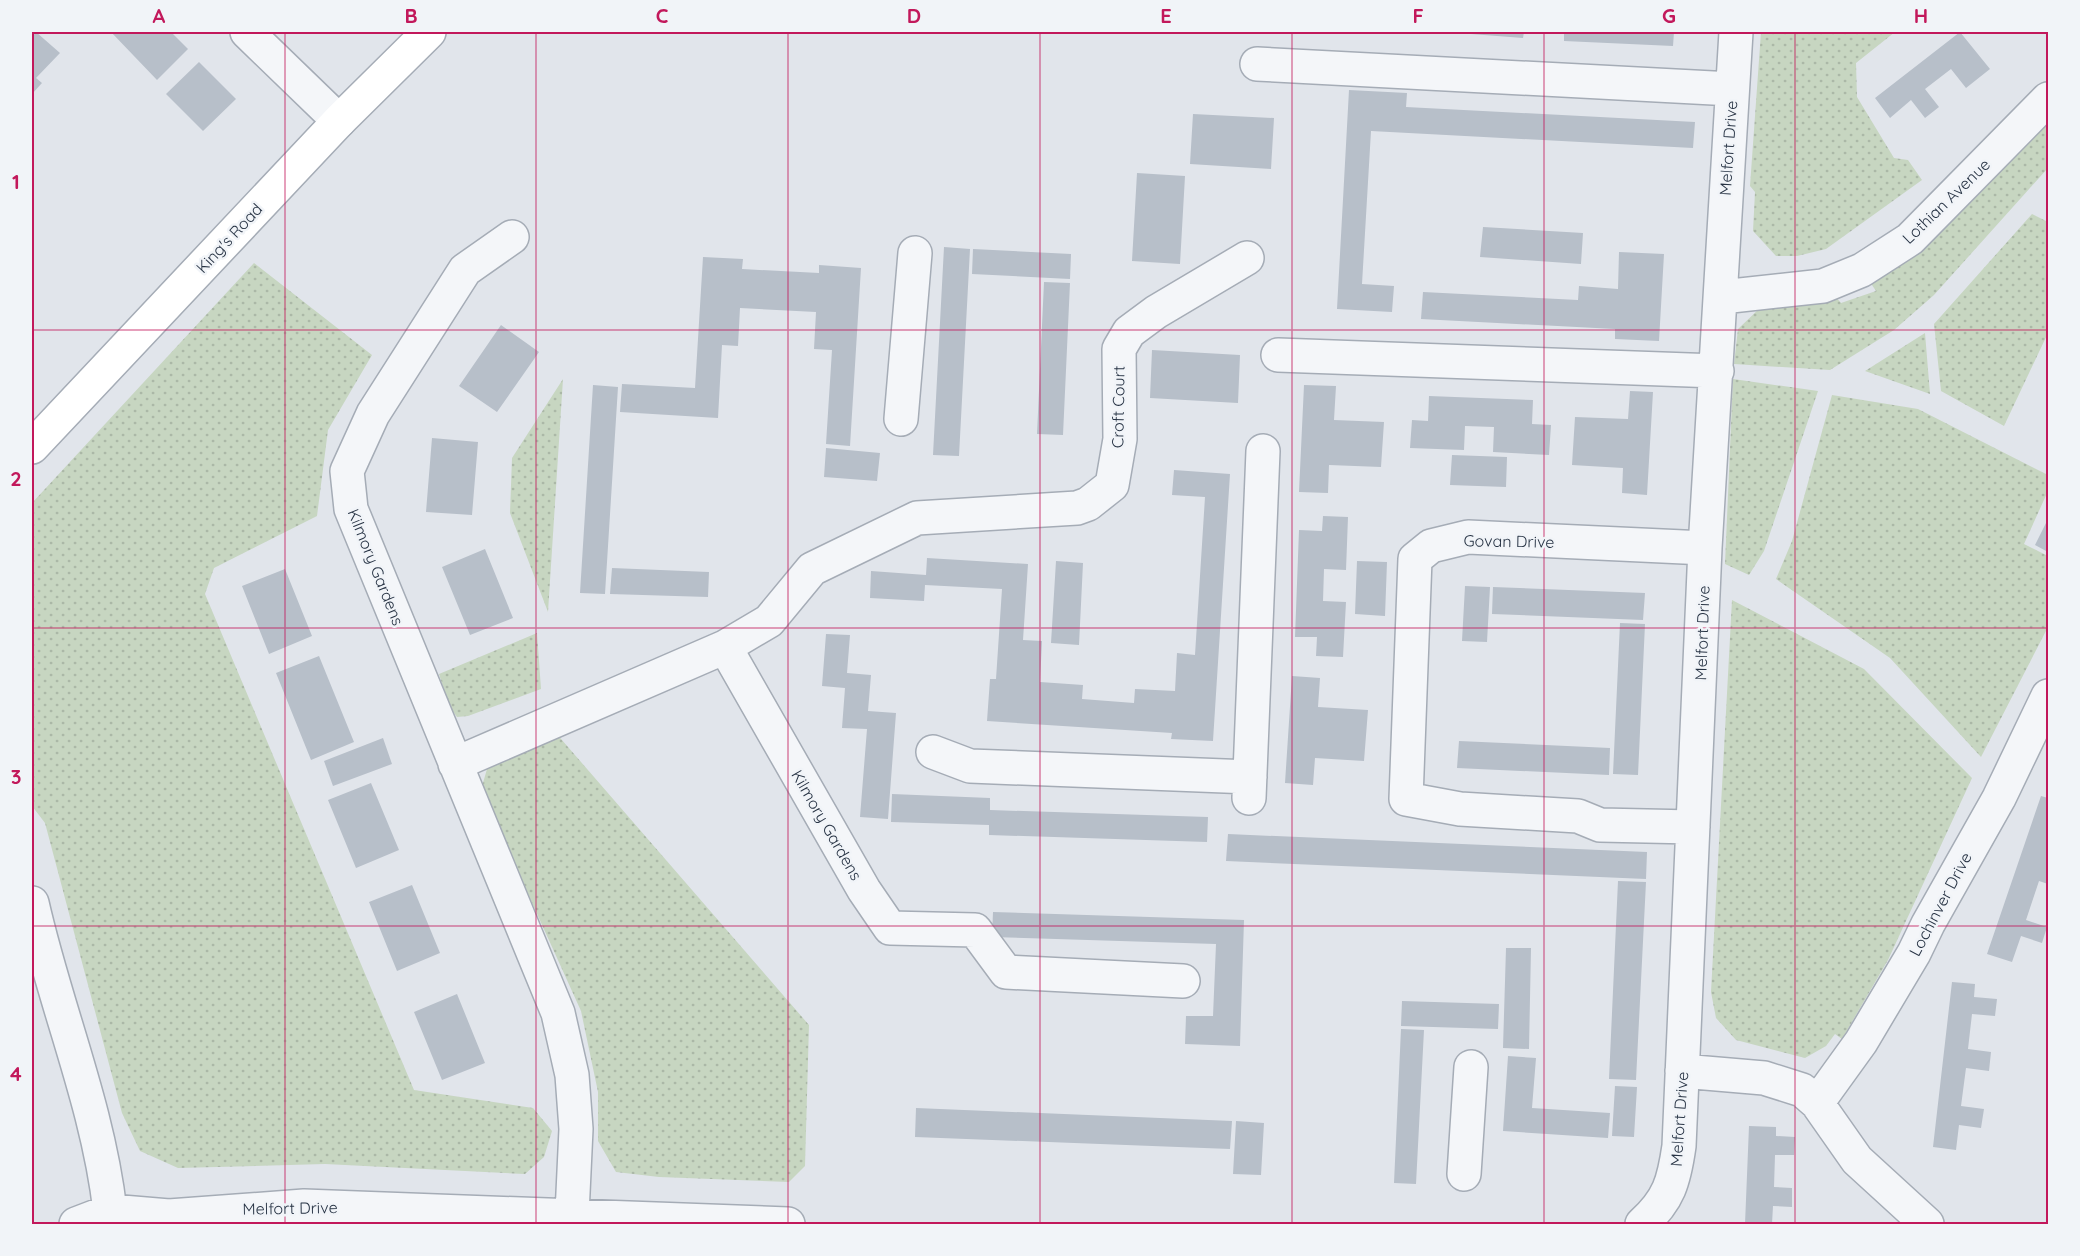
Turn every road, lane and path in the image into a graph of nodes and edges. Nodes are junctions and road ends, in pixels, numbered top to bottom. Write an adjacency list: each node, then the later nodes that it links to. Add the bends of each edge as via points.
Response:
1 (247, 32): 7 (street)
2 (429, 32): 7 (street, King's Road)
3 (1736, 32): 5 (street, Melfort Drive)
4 (1257, 64): 5 (street)
5 (1732, 89): 11 (street, Melfort Drive)
6 (2049, 99): 11 (street, Lothian Avenue, via 1910,239 1862,270 1823,286)
7 (339, 121): 15 (street, King's Road)
8 (512, 237): 21 (street, Kilmory Gardens, via 465,270 373,414 347,471 351,509)
9 (915, 253): 14 (street)
10 (1247, 258): 18 (street, Croft Court, via 1156,312 1129,333 1119,349 1120,440 1112,485 1088,504 1077,508 917,518 812,569 769,621)
11 (1722, 297): 13 (street, Melfort Drive)
12 (1278, 355): 13 (street)
13 (1717, 371): 17 (street, Melfort Drive)
14 (901, 419)
15 (32, 447)
16 (1263, 451): 20 (street, via 1249,788 970,766)
17 (1705, 548): 22 (street, Melfort Drive); 22 (street, Govan Drive, via 1468,537 1431,546 1415,559 1406,799 1460,809 1578,816 1600,825)
18 (725, 647): 21 (street); 24 (street, Kilmory Gardens, via 864,890 890,927 975,930 1006,972)
19 (2049, 696): 27 (street, Lochinver Drive, via 1999,798 1914,953 1861,1042)
20 (933, 752)
21 (455, 764): 30 (street, Kilmory Gardens, via 558,1013 572,1075)
22 (1693, 827): 26 (street, Melfort Drive)
23 (32, 903): 29 (street, via 81,1073 106,1176)
24 (1184, 981)
25 (1471, 1067): 28 (street)
26 (1682, 1071): 27 (street, via 1764,1078 1802,1090); 33 (street, Melfort Drive, via 1674,1180 1659,1208)
27 (1817, 1102): 34 (street, via 1857,1160)
28 (1464, 1174)
29 (110, 1210): 30 (street, Melfort Drive, via 169,1216 304,1206); 31 (street)
30 (572, 1214): 32 (street, Melfort Drive)
31 (76, 1224)
32 (788, 1224)
33 (1642, 1224)
34 (1927, 1224)

